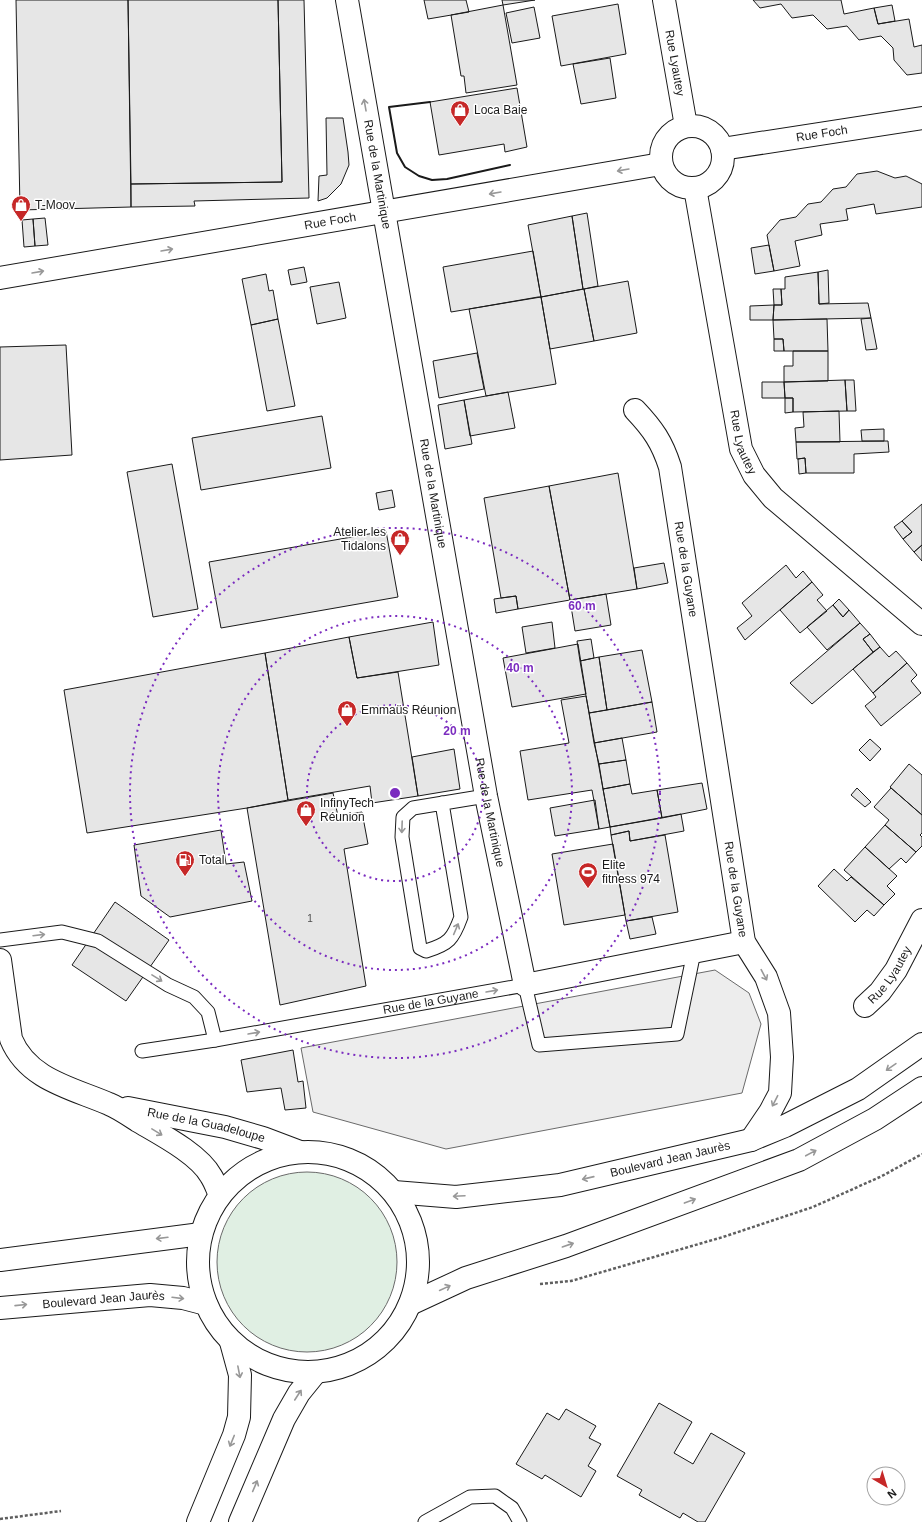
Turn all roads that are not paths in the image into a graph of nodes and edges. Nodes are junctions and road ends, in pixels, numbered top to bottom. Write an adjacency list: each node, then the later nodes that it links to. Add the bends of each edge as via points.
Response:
1 (347, 0): 8 (street, Rue de la Martinique, one-way to 1)
2 (664, 0): 4 (street, Rue Lyautey)
3 (922, 118): 5 (street, Rue Foch)
4 (686, 126): 5 (street, via 698,126 709,130 717,138); 6 (street, via 674,130 666,140 661,151)
5 (722, 149): 7 (street, via 723,162 718,174 708,184)
6 (661, 164): 7 (street, via 665,174 674,183); 8 (street, Rue Foch, one-way to 8)
7 (695, 188): 11 (street, Rue Lyautey, via 741,449 754,475 773,498)
8 (384, 212): 9 (street, Rue Foch, one-way to 8); 12 (street, Rue de la Martinique)
9 (0, 278)
10 (634, 410): 16 (street, Rue de la Guyane, via 649,425 664,449 670,467)
11 (922, 624)
12 (486, 796): 13 (lane); 19 (street, Rue de la Martinique)
13 (442, 803): 13 (lane, one-way to 13, via 413,808 403,817 402,837 420,948 426,951 442,946 455,934 460,917)
14 (922, 920): 20 (street, Rue Lyautey, via 896,970 880,992)
15 (0, 940): 21 (lane, one-way to 21, via 62,932 98,941 168,985 194,997 208,1012)
16 (744, 942): 17 (street, Rue de la Guyane); 26 (street, one-way to 26, via 766,977 779,1013 782,1057 780,1093)
17 (694, 952): 19 (street, Rue de la Guyane); 19 (lane, via 677,1034 539,1045)
18 (0, 960): 25 (street, Rue de la Guadeloupe, via 11,1039 21,1058 46,1079)
19 (525, 985): 21 (lane, Rue de la Guyane, one-way to 19)
20 (864, 1006)
21 (215, 1040): 23 (lane, Rue de la Guyane)
22 (922, 1044): 26 (street, Boulevard Jean Jaurès, one-way to 26, via 858,1089)
23 (142, 1051)
24 (922, 1088): 33 (street, one-way to 24, via 466,1278 566,1246 799,1160 875,1119)
25 (111, 1105): 27 (street, Rue de la Guadeloupe, via 225,1127); 29 (street, Rue de la Guadeloupe, one-way to 29, via 166,1137 197,1159 211,1175)
26 (751, 1140): 28 (street, Boulevard Jean Jaurès, one-way to 28, via 560,1185 456,1196)
27 (300, 1152): 28 (street, via 327,1153 352,1160 375,1173); 29 (street, via 270,1159 242,1173)
28 (394, 1192): 33 (street, via 413,1226 419,1266)
29 (220, 1195): 30 (street)
30 (201, 1234): 31 (street, one-way to 31); 32 (street, via 197,1269)
31 (0, 1260)
32 (206, 1304): 34 (street, Boulevard Jean Jaurès, one-way to 32, via 150,1295 183,1298); 35 (street, via 216,1324)
33 (410, 1304): 36 (street, via 394,1331 372,1352 346,1366)
34 (0, 1308)
35 (231, 1342): 36 (street, via 256,1360 285,1370); 37 (street, one-way to 37, via 240,1375 239,1417)
36 (316, 1372): 38 (street, one-way to 36, via 284,1419 299,1393)
37 (198, 1522)
38 (240, 1522)
39 (425, 1522): 40 (lane, via 470,1497 495,1496 512,1508)
40 (520, 1522)

